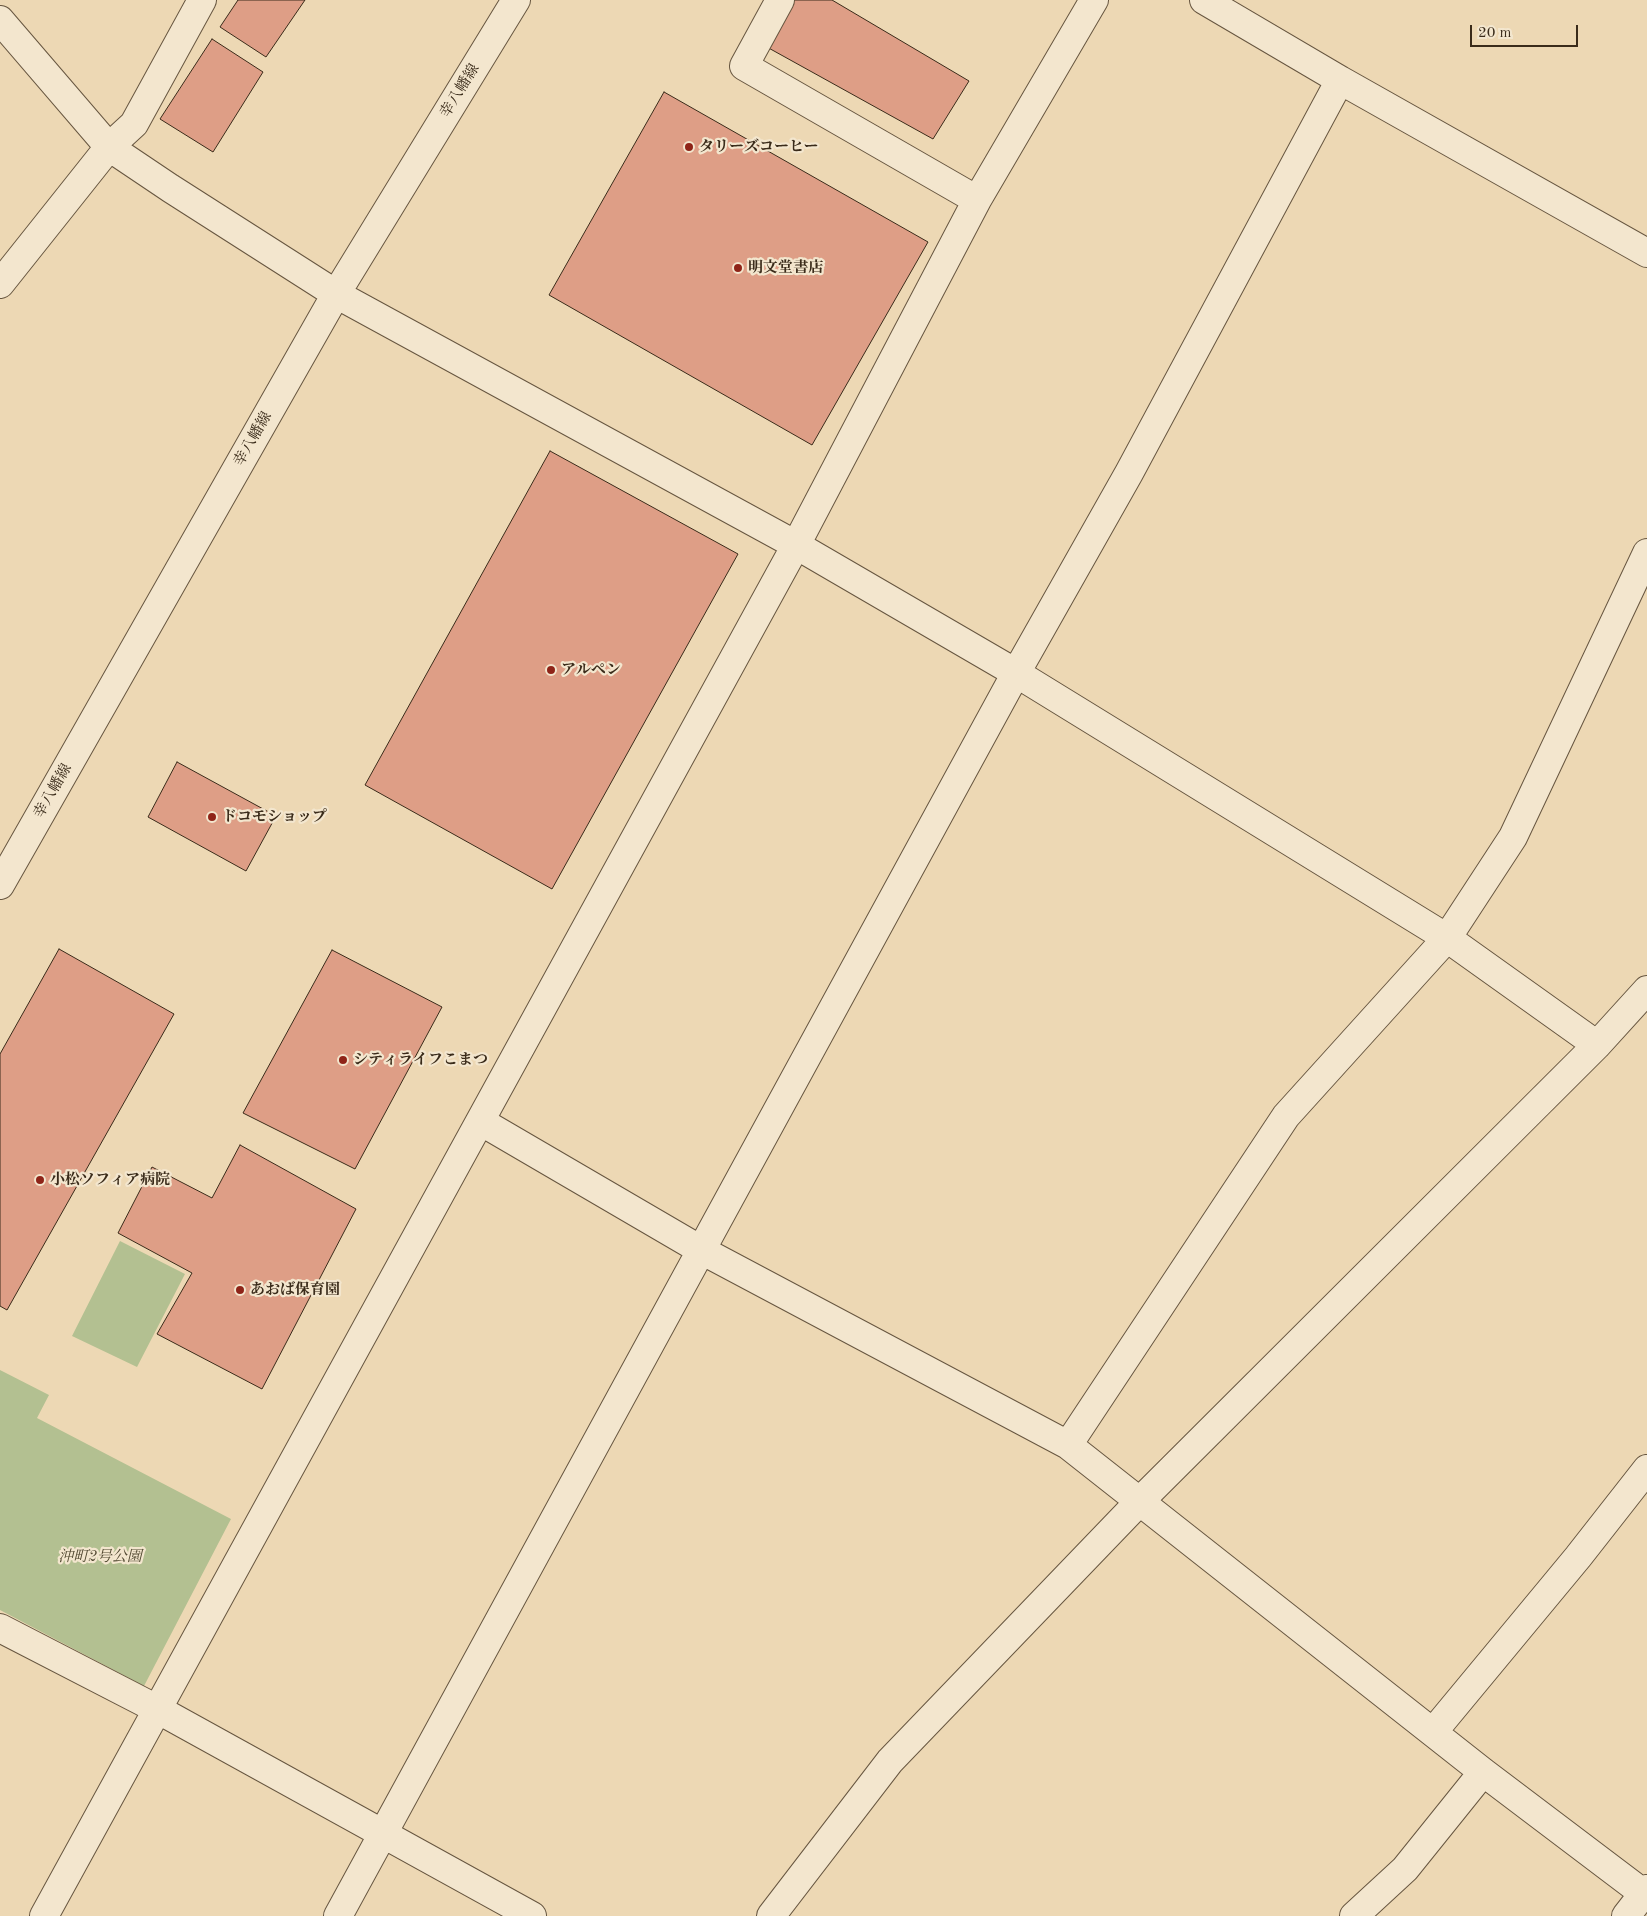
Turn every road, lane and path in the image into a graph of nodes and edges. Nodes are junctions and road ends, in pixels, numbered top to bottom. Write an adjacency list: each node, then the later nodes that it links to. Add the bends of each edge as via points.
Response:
1 (202, 0): 8 (street, via 134,124)
2 (516, 0): 12 (street, 幸八幡線)
3 (780, 0): 9 (street, via 744,66)
4 (1094, 0): 9 (street)
5 (1204, 0): 7 (street)
6 (0, 20): 8 (street)
7 (1340, 80): 10 (street); 15 (street, via 1129,473)
8 (109, 147): 11 (street); 12 (street)
9 (977, 200): 13 (street)
10 (1647, 252)
11 (0, 284)
12 (336, 294): 13 (street); 16 (street, 幸八幡線)
13 (796, 545): 15 (street); 20 (street)
14 (1647, 553): 17 (street, via 1513,837)
15 (1016, 673): 17 (street); 21 (street)
16 (3, 871)
17 (1447, 938): 19 (street); 22 (street, via 1286,1116)
18 (1647, 990): 19 (street)
19 (1597, 1045): 24 (street)
20 (480, 1121): 21 (street); 26 (street)
21 (701, 1250): 22 (street); 29 (street)
22 (1068, 1444): 24 (street)
23 (1647, 1469): 27 (street)
24 (1140, 1501): 27 (street); 34 (street, via 890,1761)
25 (0, 1628): 26 (street)
26 (157, 1709): 29 (street); 31 (street)
27 (1433, 1732): 28 (street)
28 (1483, 1772): 30 (street); 35 (street, via 1405,1869)
29 (382, 1834): 32 (street); 33 (street)
30 (1646, 1893): 36 (street)
31 (44, 1916)
32 (338, 1916)
33 (532, 1916)
34 (771, 1916)
35 (1354, 1916)
36 (1626, 1916)

